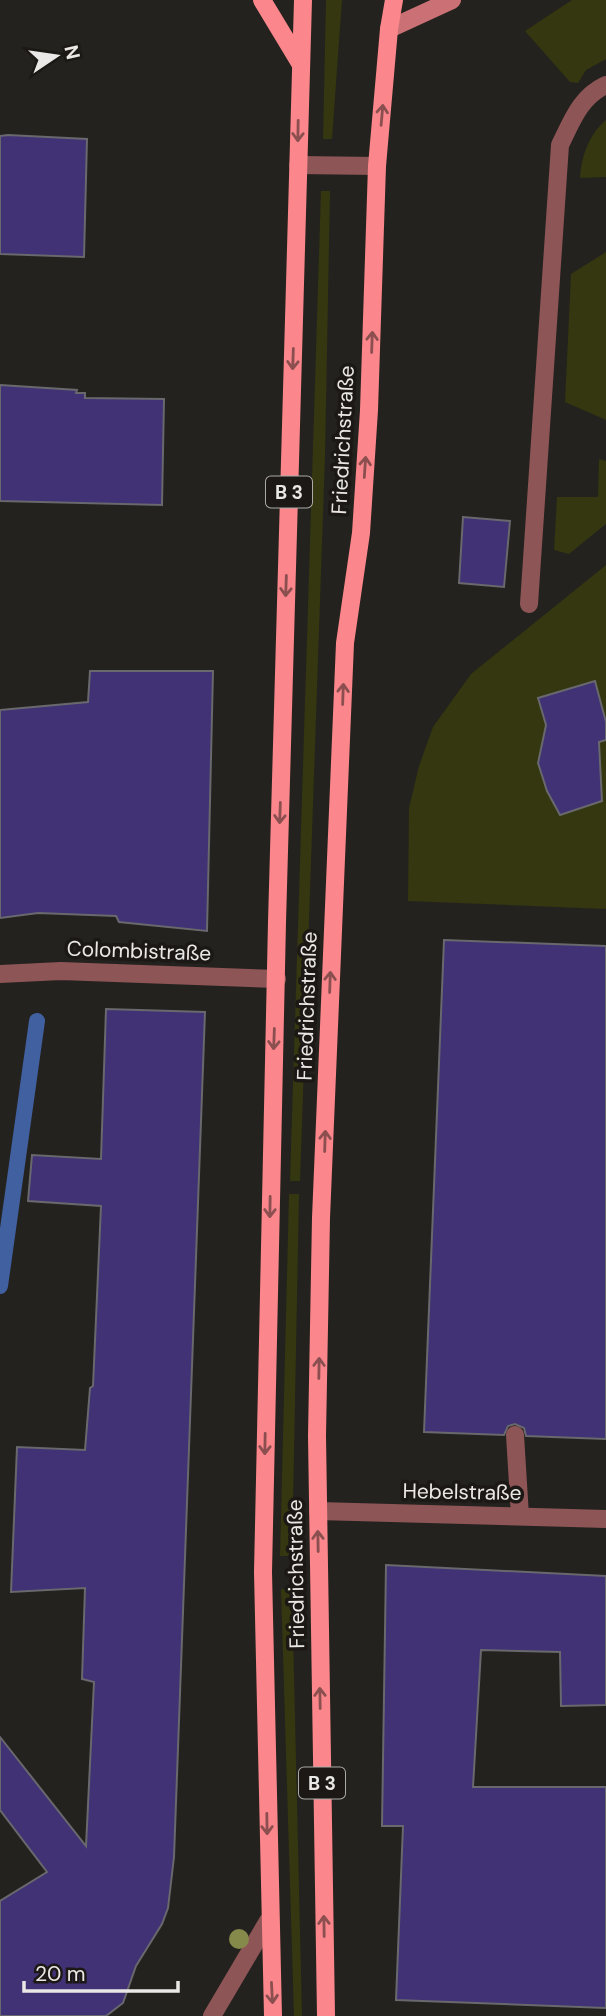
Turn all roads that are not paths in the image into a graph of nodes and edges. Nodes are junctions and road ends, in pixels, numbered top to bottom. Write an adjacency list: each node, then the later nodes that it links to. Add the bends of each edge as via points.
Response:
1 (262, 0): 6 (main road)
2 (303, 0): 6 (main road, Friedrichstraße)
3 (394, 0): 5 (main road, Friedrichstraße / B 3)
4 (452, 0): 5 (main road)
5 (389, 29): 9 (main road, Friedrichstraße / B 3, one-way to 5)
6 (300, 63): 8 (main road, Friedrichstraße / B 3, one-way to 8)
7 (606, 85): 10 (street, via 577,108 560,145)
8 (298, 165): 9 (street); 12 (main road, Friedrichstraße / B 3, one-way to 12)
9 (377, 166): 14 (main road, Friedrichstraße / B 3, one-way to 9, via 321,1218 332,909 345,643 361,533 369,410)
10 (529, 604)
11 (0, 974): 12 (street, Colombistraße, via 61,971)
12 (276, 979): 17 (main road, Friedrichstraße / B 3, one-way to 17, via 263,1572)
13 (515, 1435): 15 (street)
14 (318, 1511): 15 (street, Hebelstraße); 20 (main road, Friedrichstraße / B 3, one-way to 14)
15 (520, 1516): 16 (street, Hebelstraße)
16 (606, 1518)
17 (268, 1922): 18 (street); 19 (main road, Friedrichstraße / B 3, one-way to 19)
18 (212, 2016)
19 (273, 2016)
20 (326, 2016)

